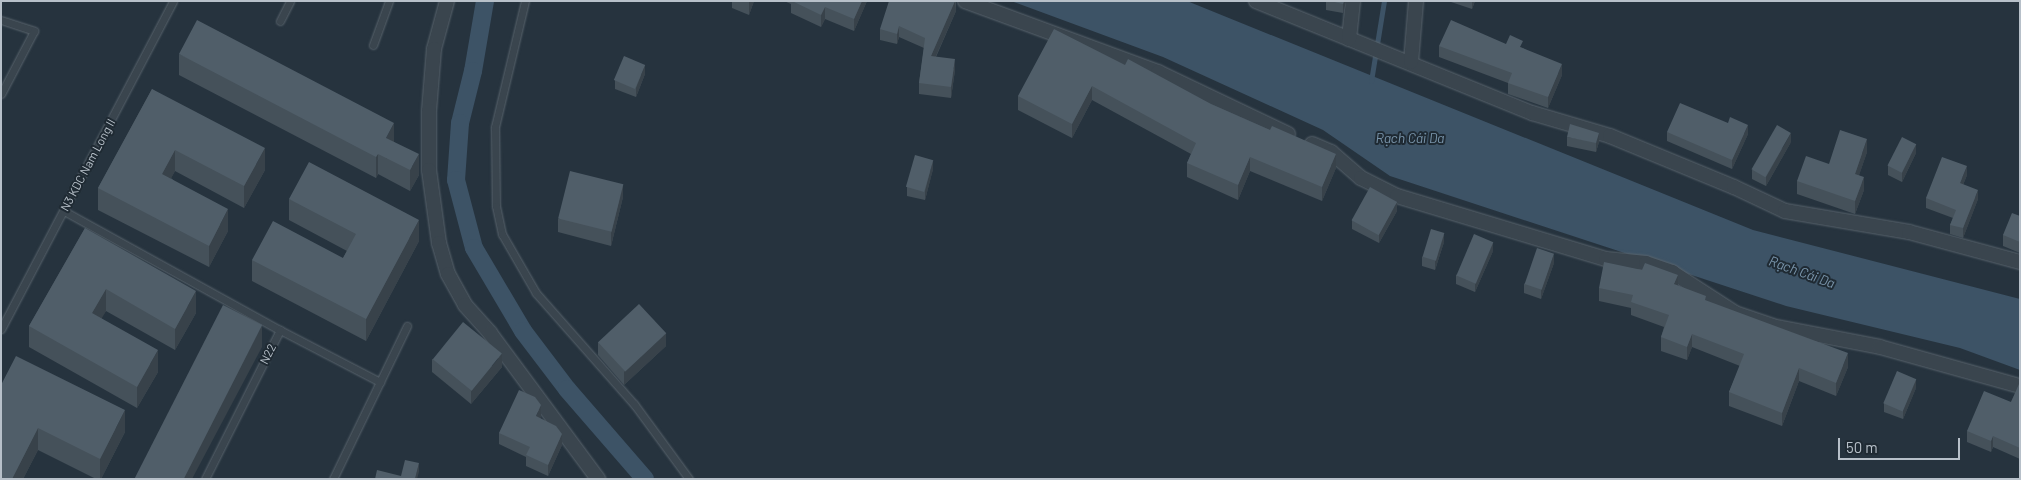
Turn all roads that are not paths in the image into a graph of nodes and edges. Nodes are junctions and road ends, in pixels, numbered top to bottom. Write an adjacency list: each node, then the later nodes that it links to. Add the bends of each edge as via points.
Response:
1 (173, 1): 16 (lane, N3 KDC Nam Long II)
2 (290, 1): 11 (lane)
3 (389, 1): 13 (lane)
4 (447, 1): 25 (street, via 434,49 429,170 439,243 448,274 465,305 490,333)
5 (525, 1): 26 (lane, via 496,127 496,206 502,234 536,294 634,404)
6 (965, 1): 22 (street, via 1158,72 1248,117 1331,152 1361,178 1397,196 1606,259 1646,262 1672,272 1735,312 1772,326 1880,347)
7 (1256, 1): 12 (street)
8 (1353, 1): 12 (street)
9 (1416, 1): 14 (street)
10 (1, 20): 15 (lane, via 34,30)
11 (280, 21)
12 (1349, 39): 14 (street)
13 (373, 45)
14 (1411, 62): 17 (street, via 1532,113 1628,144 1785,211 1909,232)
15 (1, 94)
16 (64, 211): 19 (lane, N3 KDC Nam Long II); 20 (lane)
17 (2020, 262)
18 (407, 326): 21 (lane)
19 (1, 329)
20 (280, 330): 21 (lane, N22); 23 (lane, N22)
21 (380, 382): 24 (lane)
22 (2020, 386)
23 (205, 479)
24 (333, 479)
25 (598, 479)
26 (689, 479)

